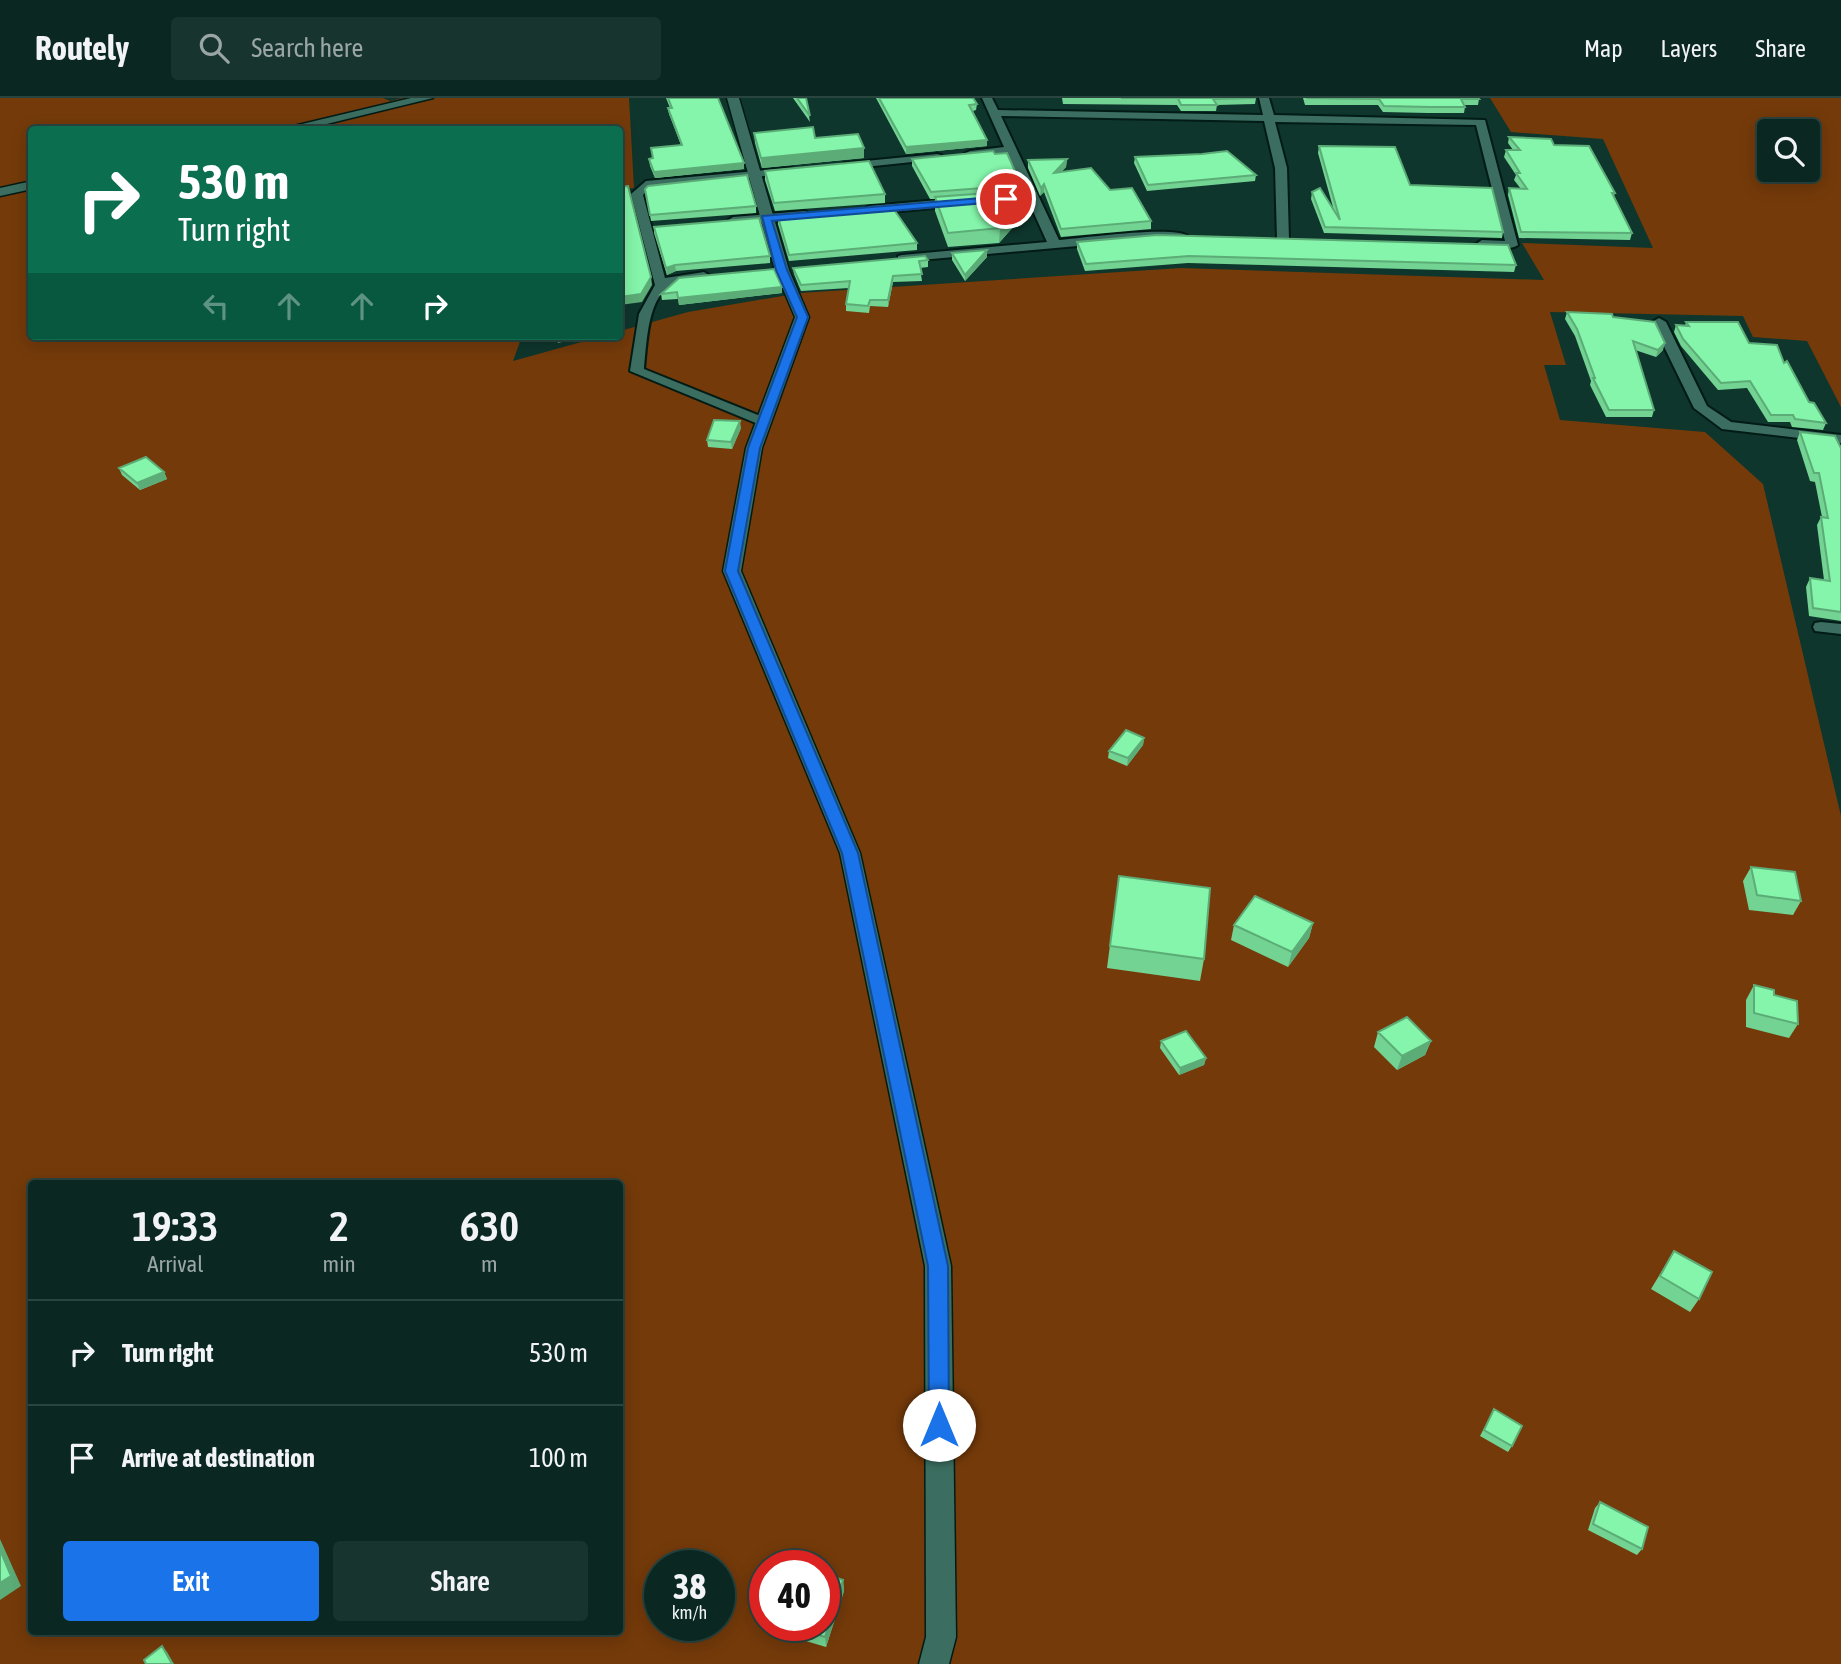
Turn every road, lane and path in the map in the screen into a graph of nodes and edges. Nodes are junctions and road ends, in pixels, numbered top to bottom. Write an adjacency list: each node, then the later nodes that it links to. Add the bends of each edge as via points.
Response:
1 (427, 98): 7 (street)
2 (733, 98): 11 (street)
3 (987, 98): 5 (street)
4 (1264, 98): 6 (street)
5 (994, 113): 6 (street); 8 (street)
6 (1269, 118): 22 (street, via 1281,168); 24 (street, via 1481,122 1512,245)
7 (301, 126)
8 (1011, 150): 9 (street); 23 (street, via 1026,197)
9 (834, 167)
10 (807, 170): 11 (street)
11 (753, 175): 17 (street); 20 (street, via 646,185 637,194)
12 (28, 186): 13 (street)
13 (0, 192)
14 (979, 201): 15 (street)
15 (859, 211)
16 (819, 214): 17 (street)
17 (766, 218): 18 (street); 29 (street, via 802,317)
18 (725, 222)
19 (657, 227): 20 (street)
20 (644, 228): 27 (street)
21 (1194, 236): 23 (street)
22 (1284, 239)
23 (1054, 244): 25 (street)
24 (1472, 244)
25 (891, 260)
26 (716, 275): 27 (street, via 677,278)
27 (661, 285): 29 (street, via 644,317 637,371)
28 (1659, 322): 30 (street, via 1700,408 1727,426)
29 (763, 422): 33 (street, via 754,448 732,571 850,853 938,1266 941,1637)
30 (1841, 439)
31 (1822, 627): 32 (street)
32 (1841, 629)
33 (934, 1664)

